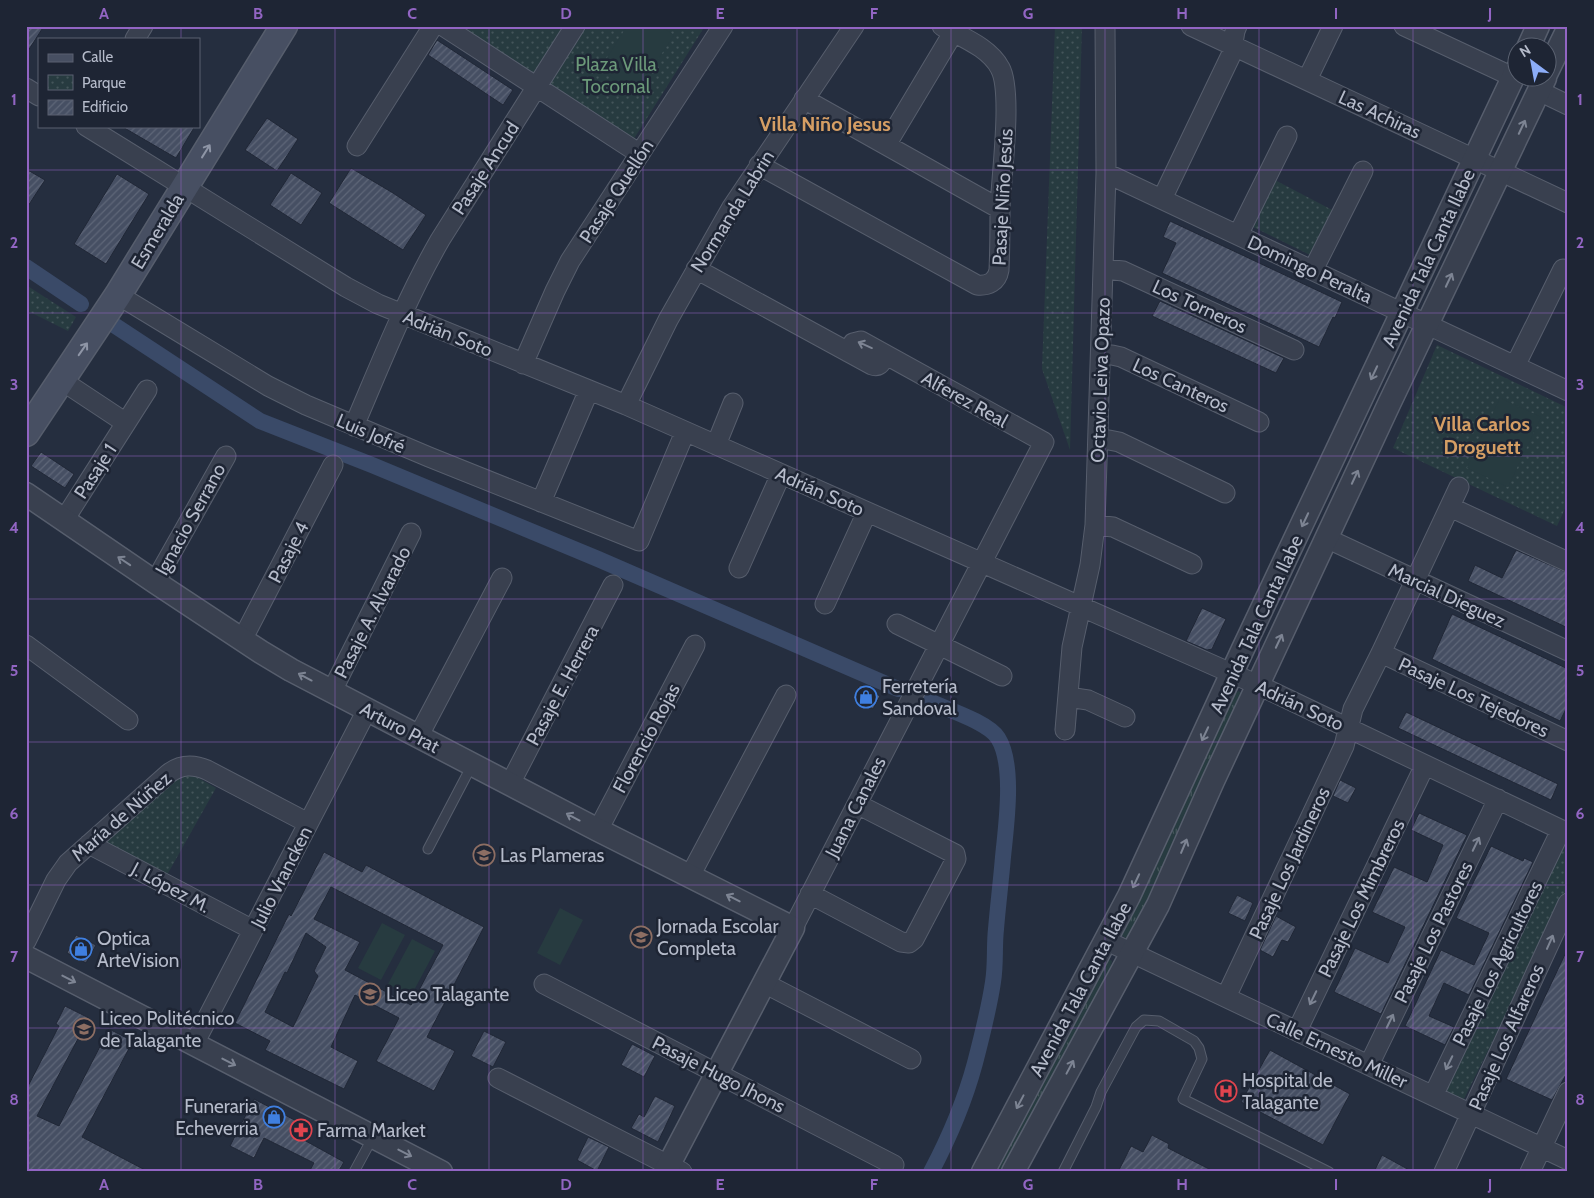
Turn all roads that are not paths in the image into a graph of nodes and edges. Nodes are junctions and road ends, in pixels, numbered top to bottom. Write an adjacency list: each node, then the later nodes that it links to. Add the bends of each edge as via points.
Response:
1 (143, 26): 17 (street)
2 (284, 26): 41 (main road, Esmeralda, one-way to 2)
3 (433, 26): 34 (street)
4 (443, 26): 24 (street)
5 (575, 26): 24 (street, Pasaje Ancud)
6 (723, 26): 35 (street, Pasaje Quellón)
7 (854, 26): 29 (street, Normanda Labrin)
8 (1105, 26): 40 (street, Octavio Leiva Opazo)
9 (1191, 26): 19 (street, Las Achiras)
10 (1238, 26): 19 (street)
11 (1332, 26): 22 (street)
12 (1404, 26): 16 (street)
13 (1538, 26): 18 (street)
14 (948, 30): 33 (street); 44 (street, Pasaje Niño Jesús, via 990,54 1003,75 1005,119)
15 (1568, 30): 20 (street, Avenida Tala Canta Ilabe)
16 (1425, 31): 21 (street)
17 (136, 38)
18 (1533, 38)
19 (1232, 46): 22 (street, Las Achiras); 42 (street, via 1231,55)
20 (1556, 54)
21 (1506, 70)
22 (1307, 80): 36 (street, Las Achiras)
23 (26, 88): 28 (street)
24 (537, 88): 35 (street); 52 (street, Pasaje Ancud, via 440,240)
25 (1508, 88): 36 (street, Avenida Tala Canta Ilabe)
26 (1540, 88): 39 (street, Avenida Tala Canta Ilabe, one-way to 26)
27 (1550, 88): 30 (street)
28 (38, 95)
29 (804, 100): 33 (street); 37 (street, Normanda Labrin)
30 (1568, 105)
31 (89, 128): 41 (street, Adrián Soto)
32 (1287, 136): 45 (street)
33 (886, 145): 44 (street)
34 (357, 146)
35 (640, 154): 56 (street, Pasaje Quellón, via 570,261)
36 (1474, 158): 39 (street, Las Achiras); 51 (street, Avenida Tala Canta Ilabe)
37 (759, 165): 44 (street, Pasaje Niño Jesús, via 977,285 988,284 998,274); 46 (street, Normanda Labrin)
38 (1363, 171): 49 (street)
39 (1501, 171): 43 (street, Las Achiras); 53 (street, Avenida Tala Canta Ilabe, one-way to 39)
40 (1106, 173): 42 (street, Domingo Peralta); 47 (street, Octavio Leiva Opazo)
41 (184, 186): 50 (main road, Esmeralda); 52 (street, Adrián Soto, via 346,287)
42 (1162, 199): 45 (street, Domingo Peralta)
43 (1568, 202)
44 (1000, 209)
45 (1238, 235): 49 (street, Domingo Peralta)
46 (696, 268): 63 (street, Normanda Labrin); 70 (street, Alferez Real, via 848,352 858,341)
47 (1104, 269): 54 (street, Los Torneros, via 1123,271); 55 (street, Octavio Leiva Opazo)
48 (1563, 269): 57 (street)
49 (1313, 270): 51 (street, Domingo Peralta)
50 (118, 295): 58 (main road, Esmeralda, one-way to 50); 66 (street, Luis Jofré, via 268,386)
51 (1402, 312): 53 (street, Domingo Peralta); 102 (street, Avenida Tala Canta Ilabe, one-way to 102)
52 (402, 314): 56 (street, Adrián Soto); 66 (street, Pasaje Ancud)
53 (1428, 324): 57 (street, Domingo Peralta); 84 (street, Avenida Tala Canta Ilabe, one-way to 53)
54 (1294, 350)
55 (1101, 356): 64 (street, Los Canteros, via 1121,357); 69 (street, Octavio Leiva Opazo)
56 (523, 364): 60 (street, Adrián Soto)
57 (1515, 366): 61 (street, Domingo Peralta)
58 (61, 380): 65 (street, Pasaje 1); 68 (main road, Esmeralda)
59 (147, 390): 65 (street, Pasaje 1)
60 (589, 390): 63 (street, Adrián Soto); 78 (street)
61 (1568, 391)
62 (733, 403): 71 (street)
63 (626, 405): 67 (street, Adrián Soto)
64 (1259, 422)
65 (126, 423): 81 (street, Pasaje 1)
66 (354, 426): 78 (street, Luis Jofré)
67 (685, 432): 71 (street, Adrián Soto); 78 (street, Luis Jofré, via 639,541)
68 (26, 433)
69 (1098, 440): 76 (street, via 1119,442); 82 (street, Octavio Leiva Opazo)
70 (1044, 442): 86 (street, Juana Canales)
71 (716, 445): 74 (street, Adrián Soto)
72 (226, 456): 91 (street, Ignacio Serrano)
73 (333, 465): 96 (street, Pasaje 4)
74 (781, 474): 80 (street, Adrián Soto); 88 (street)
75 (1459, 487): 79 (street, Pasaje Los Jardineros)
76 (1225, 493)
77 (26, 494): 81 (street, Arturo Prat)
78 (541, 502)
79 (1450, 507): 85 (street); 90 (street, Pasaje Los Jardineros)
80 (867, 512): 86 (street, Adrián Soto); 93 (street)
81 (64, 520): 91 (street, Arturo Prat, one-way to 81)
82 (1095, 525): 87 (street, via 1113,527); 94 (street, Octavio Leiva Opazo)
83 (411, 533): 105 (street, Pasaje A. Alvarado)
84 (1326, 538): 90 (street, Marcial Dieguez); 104 (street, Avenida Tala Canta Ilabe, one-way to 84)
85 (1568, 562)
86 (982, 563): 94 (street, Adrián Soto); 99 (street, Juana Canales)
87 (1192, 564)
88 (739, 568)
89 (502, 578): 113 (street)
90 (1415, 580): 100 (street, Marcial Dieguez); 101 (street, Pasaje Los Jardineros)
91 (156, 582): 96 (street, Arturo Prat)
92 (613, 586): 117 (street, Pasaje E. Herrera)
93 (826, 604)
94 (1080, 606): 102 (street, Adrián Soto); 107 (street, Octavio Leiva Opazo, via 1072,647)
95 (897, 624): 99 (street)
96 (242, 640): 105 (street, Arturo Prat, one-way to 96)
97 (26, 645): 110 (street)
98 (695, 645): 121 (street, Florencio Rojas)
99 (939, 645): 103 (street); 119 (street, Juana Canales)
100 (1568, 651)
101 (1381, 653): 111 (street, Pasaje Los Jardineros, via 1353,709); 114 (street, Pasaje Los Tejedores)
102 (1232, 673): 104 (street, Adrián Soto); 130 (street, Avenida Tala Canta Ilabe, one-way to 130)
103 (1002, 676)
104 (1258, 685): 111 (street, Adrián Soto); 132 (street, Avenida Tala Canta Ilabe, one-way to 104, via 1158,905)
105 (332, 691): 108 (street, Arturo Prat)
106 (786, 695): 125 (street)
107 (1068, 696): 109 (street, via 1088,700); 112 (street, Octavio Leiva Opazo)
108 (367, 710): 113 (street, Arturo Prat); 120 (street, Julio Vrancken)
109 (1125, 718)
110 (128, 720)
111 (1348, 728): 115 (street, Adrián Soto); 136 (street, Pasaje Los Jardineros, via 1344,746)
112 (1065, 730)
113 (418, 737): 116 (street, Arturo Prat)
114 (1568, 741)
115 (1425, 764): 118 (street, Adrián Soto); 137 (street, Pasaje Los Mimbreros, one-way to 137)
116 (472, 765): 117 (street, Arturo Prat); 124 (lane)
117 (510, 784): 121 (street, Arturo Prat, one-way to 117)
118 (1498, 799): 122 (street, Adrián Soto); 140 (street, Pasaje Los Pastores, one-way to 118)
119 (857, 804): 126 (street, Juana Canales); 126 (street, via 955,854 956,859 909,943 901,942)
120 (308, 823): 123 (street, María de Núñez, via 207,770 184,766 173,770); 129 (street, Julio Vrancken)
121 (598, 830): 125 (street, Arturo Prat)
122 (1565, 831): 144 (street, Pasaje Los Agricultores, one-way to 144)
123 (89, 844): 129 (street, J. López M.); 131 (street, María de Núñez, via 68,863 56,880)
124 (428, 849)
125 (690, 876): 128 (street, Arturo Prat, one-way to 125)
126 (810, 894): 128 (street, Juana Canales)
127 (1568, 903): 145 (street, Pasaje Los Alfareros, one-way to 127)
128 (792, 928): 134 (street, Juana Canales)
129 (253, 930): 138 (street, Julio Vrancken)
130 (1105, 940): 132 (street, Calle Ernesto Miller); 153 (street, Avenida Tala Canta Ilabe, one-way to 153)
131 (26, 941)
132 (1132, 953): 136 (street, Calle Ernesto Miller); 154 (street, Avenida Tala Canta Ilabe, one-way to 132)
133 (26, 956): 138 (street, one-way to 138)
134 (764, 983): 139 (street); 141 (street, Juana Canales)
135 (544, 984): 141 (street, Pasaje Hugo Jhons)
136 (1226, 997): 137 (street, Calle Ernesto Miller)
137 (1297, 1031): 140 (street, Calle Ernesto Miller)
138 (194, 1044): 146 (street, one-way to 146)
139 (911, 1059)
140 (1369, 1065): 144 (street, Calle Ernesto Miller)
141 (716, 1073): 149 (street, Pasaje Hugo Jhons); 150 (street, Juana Canales)
142 (498, 1078): 150 (street)
143 (1568, 1092): 147 (street)
144 (1433, 1096): 145 (street, Calle Ernesto Miller)
145 (1472, 1114): 147 (street, Calle Ernesto Miller); 157 (street, Pasaje Los Alfareros)
146 (373, 1136): 151 (lane); 152 (street, one-way to 152)
147 (1542, 1147): 148 (street, Calle Ernesto Miller); 158 (street)
148 (1568, 1160)
149 (894, 1165)
150 (672, 1169)
151 (354, 1172)
152 (441, 1172)
153 (983, 1172)
154 (1013, 1172)
155 (1063, 1172): 156 (lane, via 1101,1092 1136,1027 1144,1020 1159,1021 1194,1041 1199,1048 1202,1060 1183,1099)
156 (1329, 1172)
157 (1444, 1172)
158 (1530, 1172)

